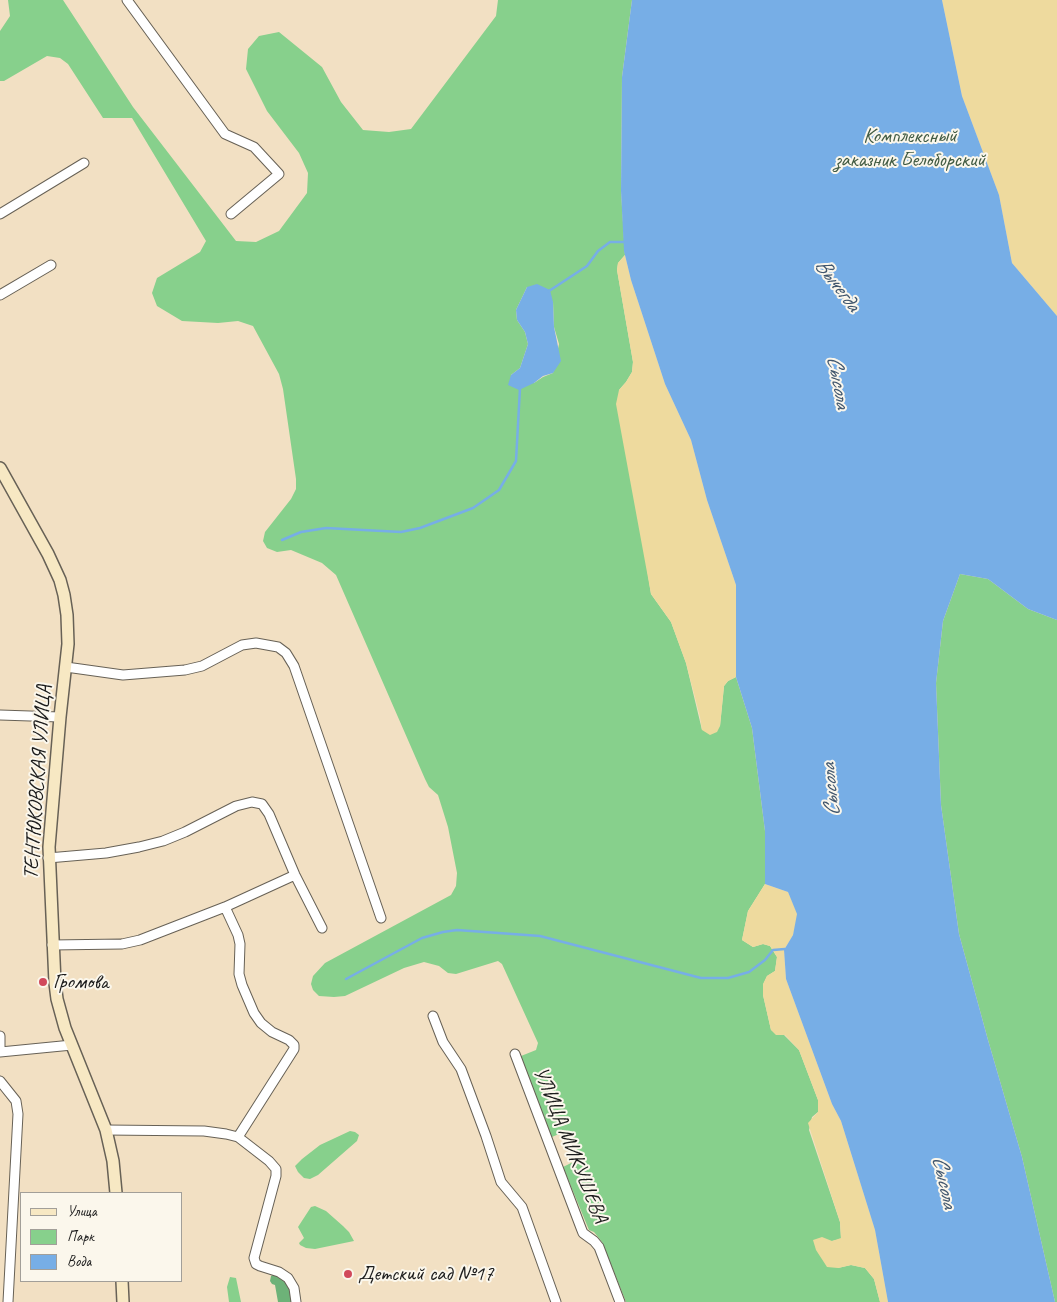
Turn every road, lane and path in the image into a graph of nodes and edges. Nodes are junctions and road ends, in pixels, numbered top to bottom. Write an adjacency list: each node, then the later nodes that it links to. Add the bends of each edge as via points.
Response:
1 (127, 0): 4 (street, via 225,134 254,147 279,174)
2 (84, 163): 3 (street)
3 (0, 214)
4 (231, 214)
5 (51, 265): 6 (street)
6 (0, 295)
7 (0, 468): 8 (street, ТЕНТЮКОВСКАЯ УЛИЦА, via 60,580 67,621)
8 (66, 667): 10 (street, ТЕНТЮКОВСКАЯ УЛИЦА); 14 (street, via 122,675 185,670 202,666 242,645 256,643 278,647 286,653 294,666)
9 (0, 715): 10 (street)
10 (60, 717): 11 (street, ТЕНТЮКОВСКАЯ УЛИЦА)
11 (48, 858): 12 (street, via 106,853 163,841 236,806 252,802 262,804 269,814); 16 (street, ТЕНТЮКОВСКАЯ УЛИЦА)
12 (295, 875): 13 (street); 15 (street)
13 (224, 907): 16 (street, via 122,944); 24 (street, via 238,935 239,974 254,1013 266,1028 294,1045)
14 (381, 918)
15 (322, 928)
16 (52, 945): 19 (street, ТЕНТЮКОВСКАЯ УЛИЦА, via 57,999)
17 (433, 1016): 30 (street, via 443,1042 461,1068 501,1182 522,1206)
18 (0, 1036): 20 (street)
19 (72, 1045): 20 (street); 23 (street, ТЕНТЮКОВСКАЯ УЛИЦА)
20 (0, 1052)
21 (515, 1054): 31 (street, УЛИЦА МИКУШЕВА, via 581,1228 598,1247)
22 (0, 1081): 27 (street, via 16,1102 18,1114)
23 (106, 1130): 24 (street, via 204,1131); 25 (street, ТЕНТЮКОВСКАЯ УЛИЦА)
24 (238, 1138): 29 (street, via 276,1169 254,1258 256,1264 288,1278 294,1288)
25 (116, 1192)
26 (122, 1282): 28 (street)
27 (8, 1302)
28 (123, 1302)
29 (296, 1302)
30 (556, 1302)
31 (620, 1302)

